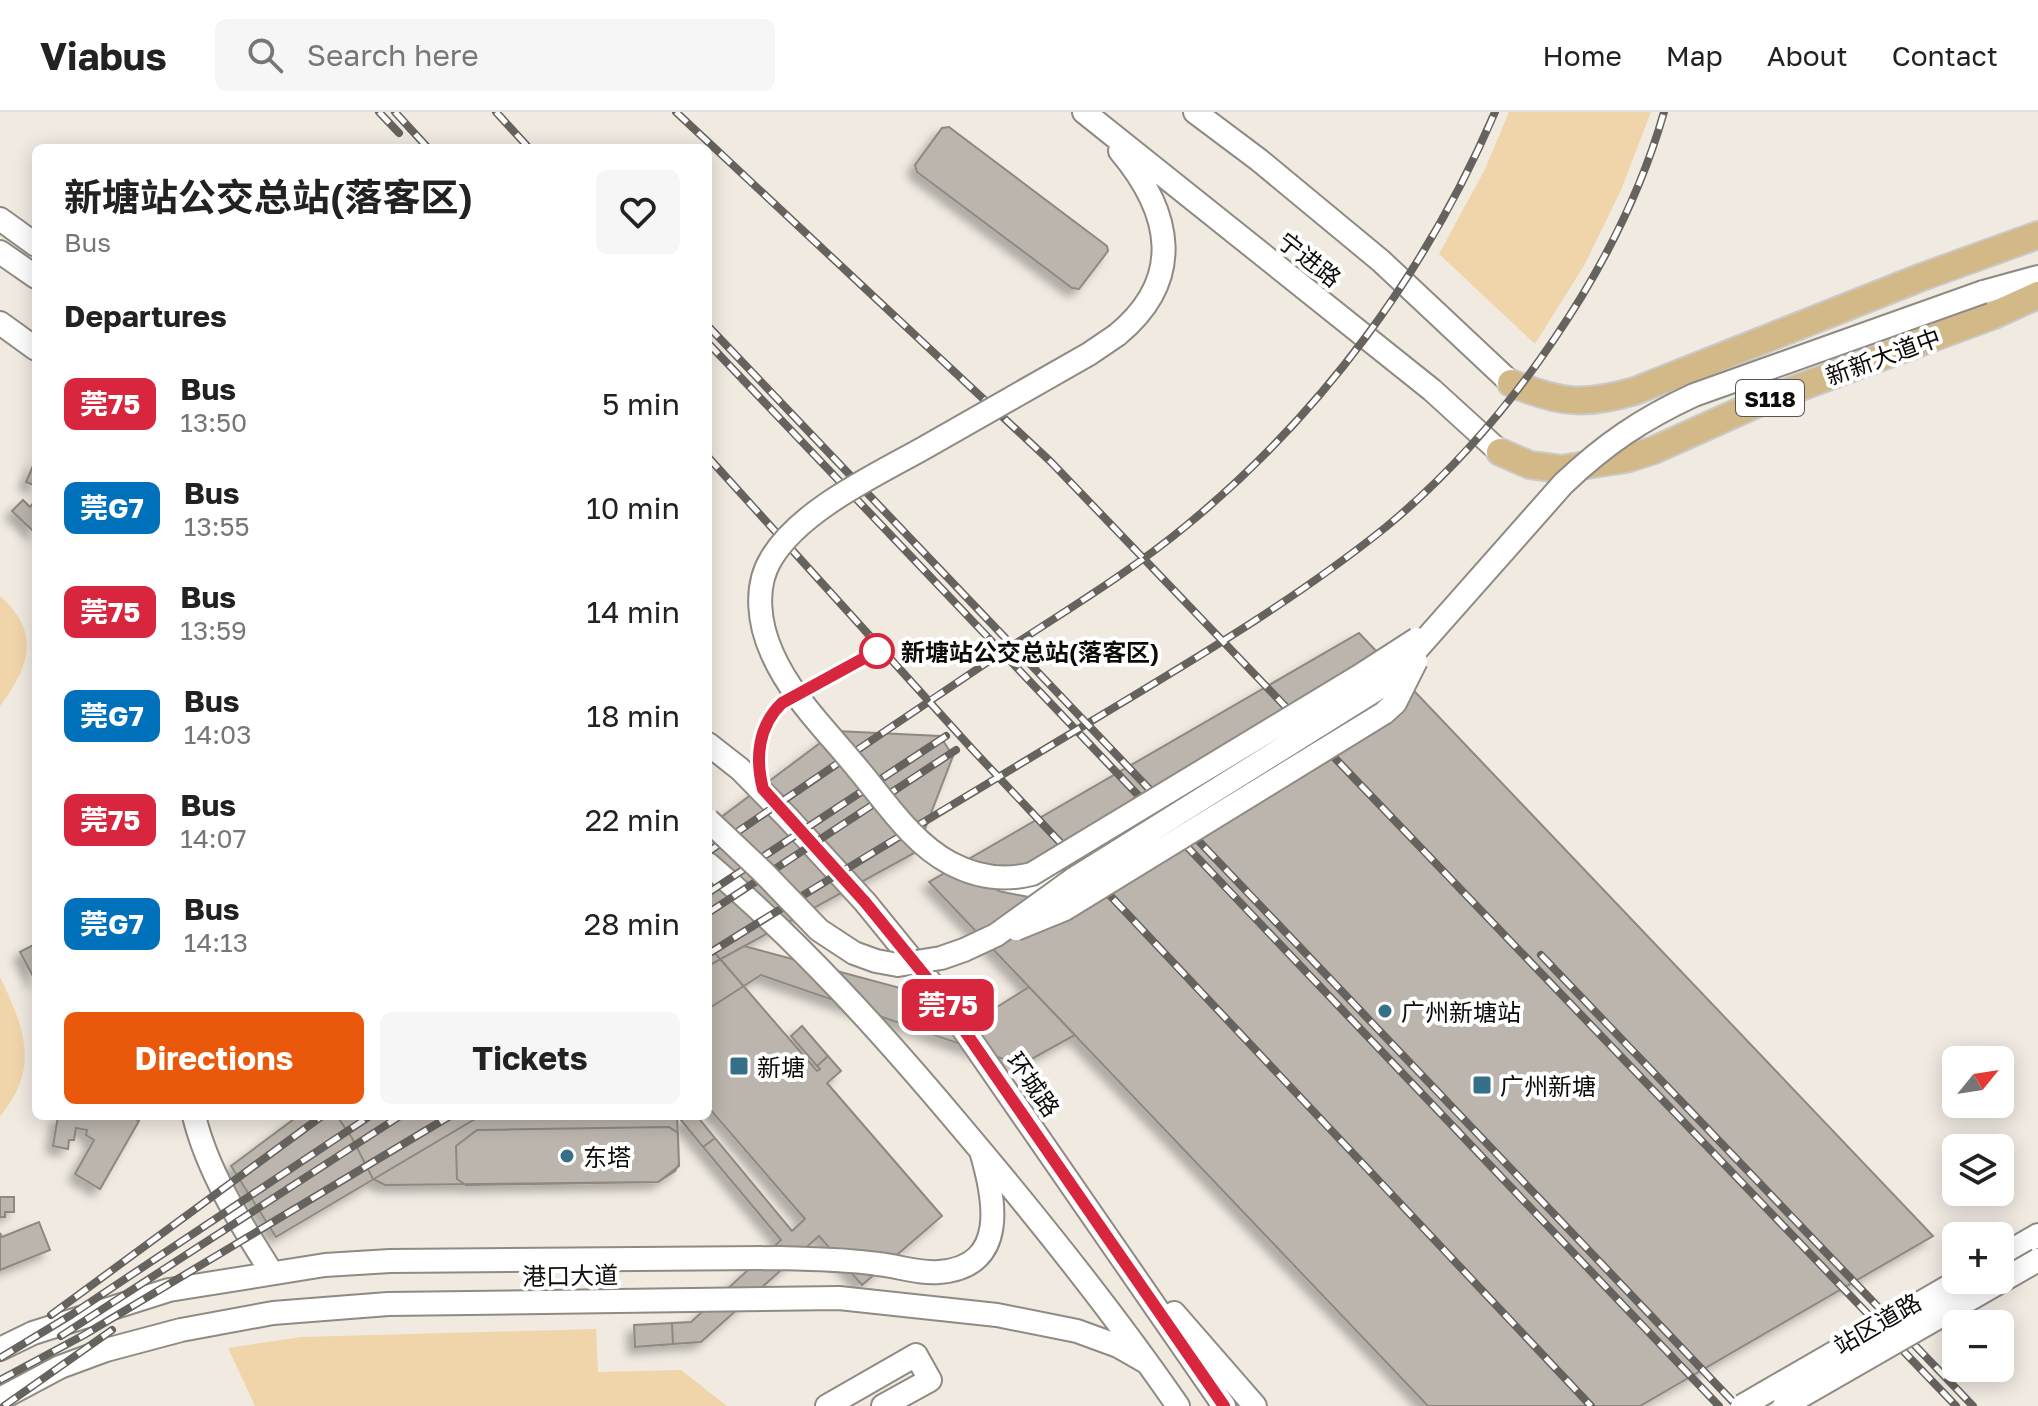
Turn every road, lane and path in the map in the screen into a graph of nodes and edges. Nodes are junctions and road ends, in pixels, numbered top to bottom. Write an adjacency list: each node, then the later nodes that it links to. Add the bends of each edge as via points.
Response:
1 (1084, 112): 14 (street, 宁进路, via 1432,390); 20 (street, bridge, via 1146,186 1159,220 1161,275 1139,317 1089,354 827,506 780,545 763,578 765,632 779,668 802,702 928,848 949,863)
2 (1195, 112): 11 (street, via 1381,261)
3 (0, 219): 5 (street)
4 (2038, 235): 12 (main road)
5 (32, 242)
6 (0, 252): 7 (street)
7 (32, 274)
8 (2037, 292): 13 (main road, 新新大道中 / S118, via 1994,315 1763,401); 15 (street, bridge, via 1983,292 1728,382 1655,414 1595,454 1563,484)
9 (0, 323): 10 (street)
10 (32, 346)
11 (1511, 383): 12 (main road, via 1574,402)
12 (1635, 391): 13 (main road, via 1626,419 1639,440)
13 (1654, 450): 14 (main road, 新新大道中 / S118, via 1561,469 1530,465)
14 (1500, 452)
15 (1453, 609): 16 (street, bridge); 20 (street, bridge, via 1391,657 1048,866 1015,878)
16 (1426, 640): 21 (street, bridge, via 1371,695); 22 (street, bridge, via 1395,703 1384,713 1065,909)
17 (712, 747): 26 (street, 环城路, via 788,818 935,988)
18 (712, 824): 22 (street, bridge, via 819,930 854,953 898,965 918,964)
19 (712, 868): 24 (street, via 792,940)
20 (995, 877): 21 (street, bridge, via 1035,886)
21 (1075, 878): 22 (street, bridge)
22 (996, 935)
23 (195, 1120): 30 (street, via 225,1194)
24 (981, 1151): 28 (street, 港口大道, via 993,1196 992,1230 976,1257 940,1273); 34 (street)
25 (2038, 1235): 27 (street)
26 (1114, 1246): 39 (street, 环城路); 40 (street)
27 (2014, 1249)
28 (838, 1259): 30 (street, 港口大道, via 390,1261); 32 (street, via 849,1280)
29 (2038, 1260): 42 (street, 站区道路, bridge)
30 (272, 1273): 33 (street, 港口大道, via 169,1290 33,1333)
31 (1942, 1290): 41 (street, 站区道路, bridge)
32 (839, 1298): 34 (street, 港口大道, via 1059,1327 1097,1337); 35 (street, 港口大道, via 403,1303 288,1311 106,1350)
33 (0, 1349)
34 (1146, 1362): 38 (street)
35 (0, 1399)
36 (827, 1406): 37 (street, via 916,1355 930,1380)
37 (883, 1406)
38 (1178, 1406)
39 (1224, 1406)
40 (1255, 1406)
41 (1742, 1406)
42 (1784, 1406)

